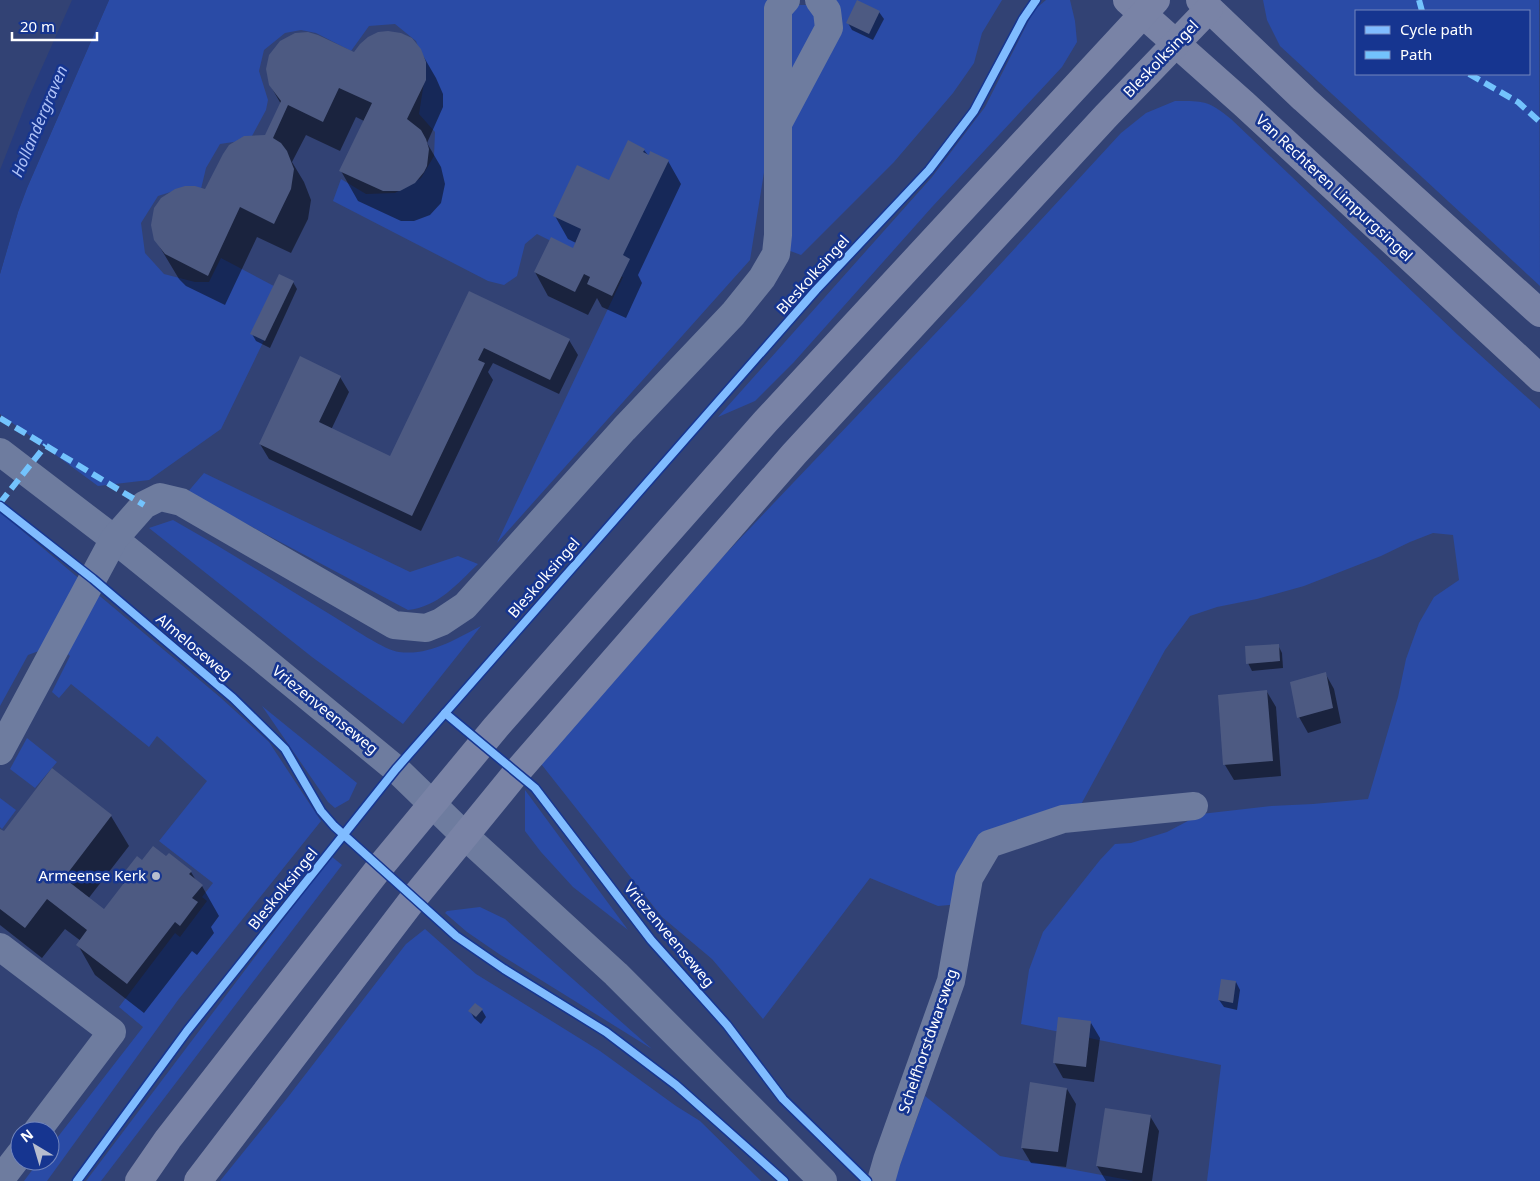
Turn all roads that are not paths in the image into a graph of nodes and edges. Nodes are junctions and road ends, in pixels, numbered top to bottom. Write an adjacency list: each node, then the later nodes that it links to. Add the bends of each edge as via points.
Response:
1 (786, 0): 6 (street, via 778,10)
2 (820, 0): 6 (street, via 829,28)
3 (1209, 3): 5 (main road, Bleskolksingel); 7 (main road, via 1304,99)
4 (1142, 5): 5 (main road, Van Rechteren Limpurgsingel); 12 (main road, via 765,422)
5 (1176, 43): 8 (main road, Van Rechteren Limpurgsingel); 14 (main road, Bleskolksingel, via 794,454)
6 (778, 124): 10 (street, via 778,235 776,254 762,278 733,314 624,429 466,606 441,622 426,628 394,625 181,502 160,497 144,505)
7 (1540, 313)
8 (1540, 378)
9 (0, 452): 10 (street, Vriezenveenseweg)
10 (114, 540): 11 (street); 12 (street, Vriezenveenseweg, via 371,747)
11 (0, 751)
12 (432, 804): 14 (street, Vriezenveenseweg); 19 (main road, via 168,1139)
13 (1194, 806): 22 (street, Schelfhorstdwarsweg, via 1062,819 989,844 969,878 951,981)
14 (464, 835): 20 (main road, Bleskolksingel); 21 (street, Vriezenveenseweg, via 616,974)
15 (0, 947): 16 (street, via 112,1032)
16 (45, 1121)
17 (10, 1167): 18 (street)
18 (0, 1180)
19 (139, 1181)
20 (198, 1181)
21 (823, 1181)
22 (881, 1181)

